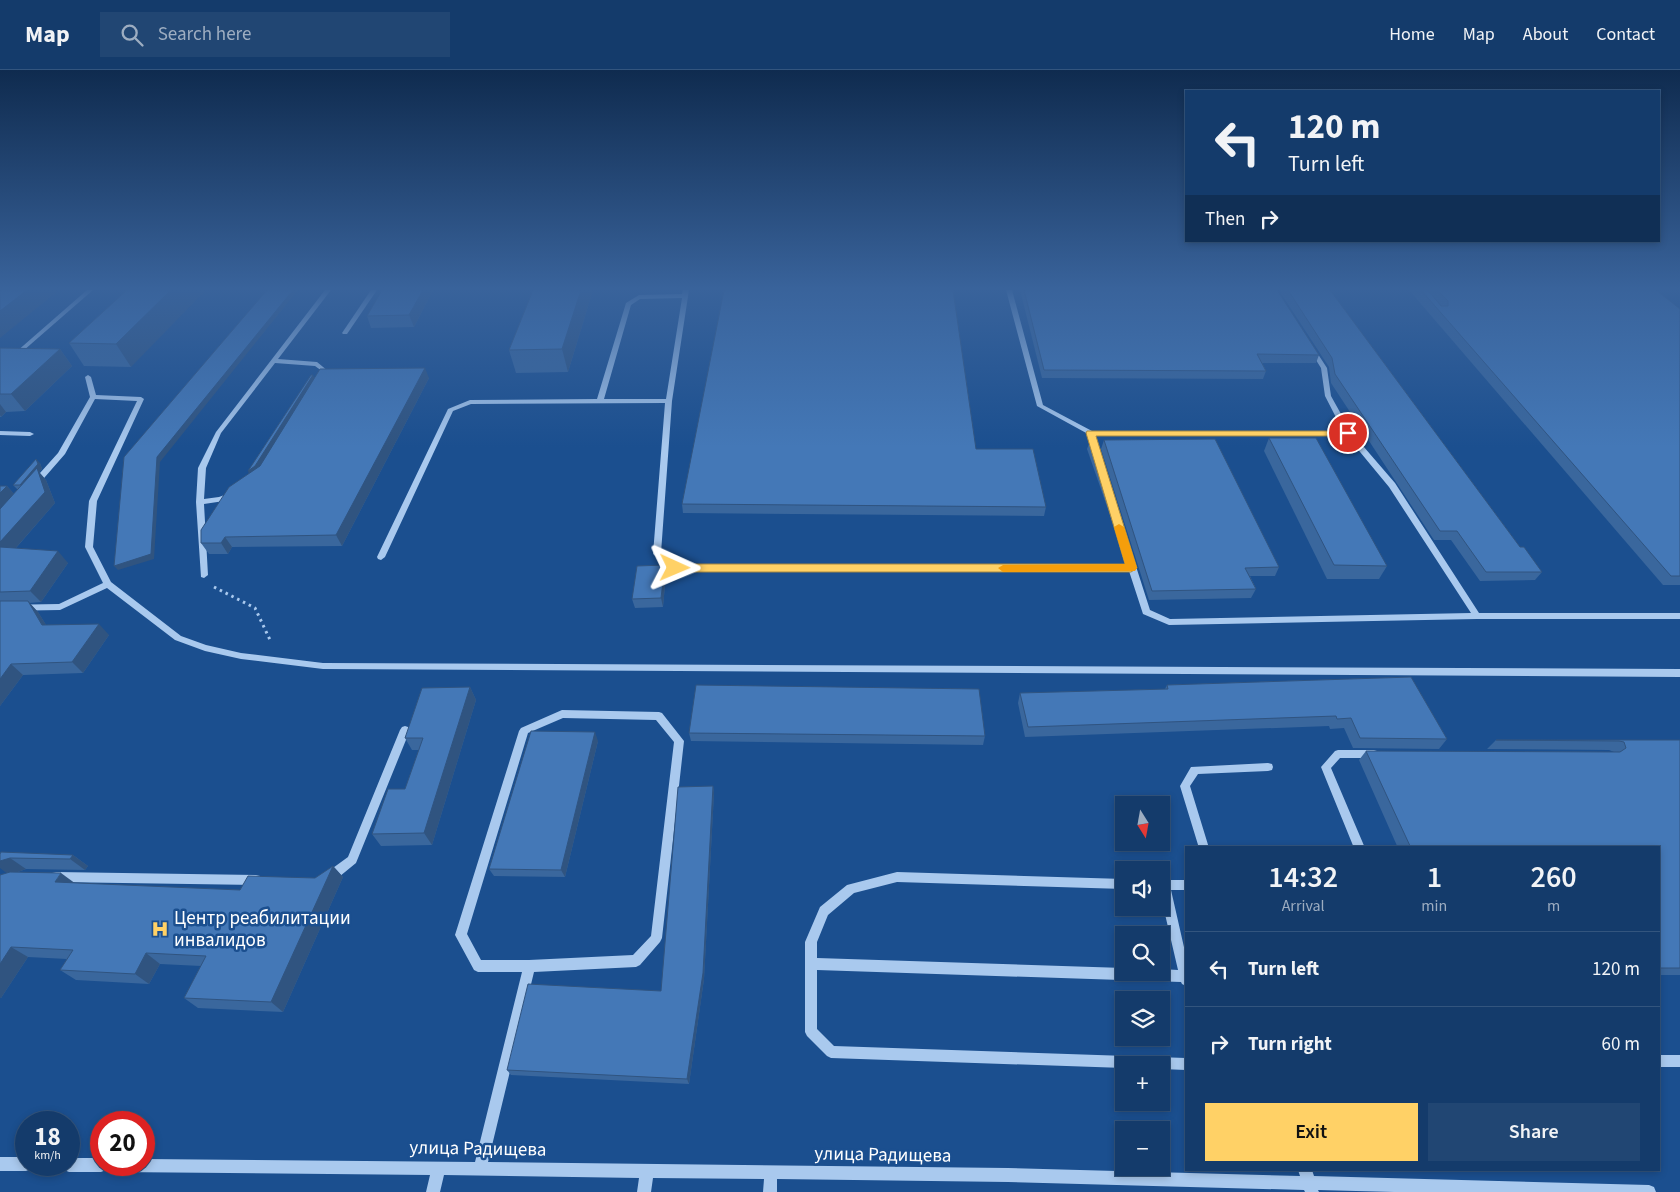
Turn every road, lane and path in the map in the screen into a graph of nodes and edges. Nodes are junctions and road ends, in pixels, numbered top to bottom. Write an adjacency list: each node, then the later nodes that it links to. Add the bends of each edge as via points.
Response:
1 (30, 342): 8 (street)
2 (287, 342): 7 (street)
3 (617, 342): 13 (street)
4 (678, 342): 12 (street)
5 (1023, 342): 15 (street, via 1040,406)
6 (1309, 345): 16 (street, via 1324,368 1328,396)
7 (273, 360): 10 (street, via 317,364 325,371); 21 (street, via 218,434 202,468)
8 (0, 369)
9 (88, 377): 11 (street)
10 (314, 388)
11 (93, 397): 19 (street, via 61,454); 26 (street, via 141,399 93,501 89,547)
12 (669, 401): 13 (street); 24 (street, via 657,554 675,568)
13 (600, 402): 23 (street, via 470,402 450,410)
14 (0, 433): 17 (street)
15 (1091, 433): 16 (street); 18 (street)
16 (1348, 433): 28 (street, via 1392,485)
17 (30, 434)
18 (1099, 462)
19 (32, 487)
20 (234, 493): 21 (street)
21 (200, 502): 25 (street)
22 (1118, 524): 24 (street)
23 (381, 557)
24 (1131, 568): 28 (street, via 1146,612 1169,622)
25 (204, 576)
26 (108, 584): 27 (street, via 60,607); 30 (street, via 178,638 241,656 323,666)
27 (0, 608)
28 (1477, 616): 29 (street)
29 (1680, 616)
30 (1680, 674)
31 (405, 730): 38 (street, via 352,860 325,882)
32 (1386, 754): 35 (street, via 1338,754 1326,766)
33 (1268, 767): 34 (street, via 1195,770 1185,786)
34 (1203, 846)
35 (1359, 846)
36 (46, 876): 37 (street)
37 (265, 880)
38 (315, 881)
39 (1115, 884): 43 (street, via 897,877 851,889 824,911 810,942)
40 (1170, 885): 41 (street)
41 (1185, 886)
42 (1170, 914): 45 (street)
43 (810, 964): 46 (street); 49 (street, via 811,1032 831,1052)
44 (529, 966): 44 (street, via 636,961 656,938 679,741 659,716 562,714 524,731 462,935 478,966); 54 (street)
45 (1185, 975)
46 (1185, 979)
47 (1660, 1061): 48 (street)
48 (1680, 1061)
49 (1185, 1064)
50 (0, 1164): 51 (street)
51 (15, 1164)
52 (155, 1165): 53 (street, улица Радищева)
53 (439, 1168): 54 (street, улица Радищева); 60 (street)
54 (480, 1168): 55 (street, улица Радищева)
55 (647, 1171): 57 (street, улица Радищева); 61 (street)
56 (1305, 1171): 58 (street)
57 (771, 1172): 58 (street, улица Радищева, via 1008,1175); 62 (street)
58 (1311, 1188): 59 (street, улица Радищева)
59 (1552, 1191): 63 (street, улица Радищева)
60 (433, 1192)
61 (644, 1192)
62 (770, 1192)
63 (1649, 1192)

